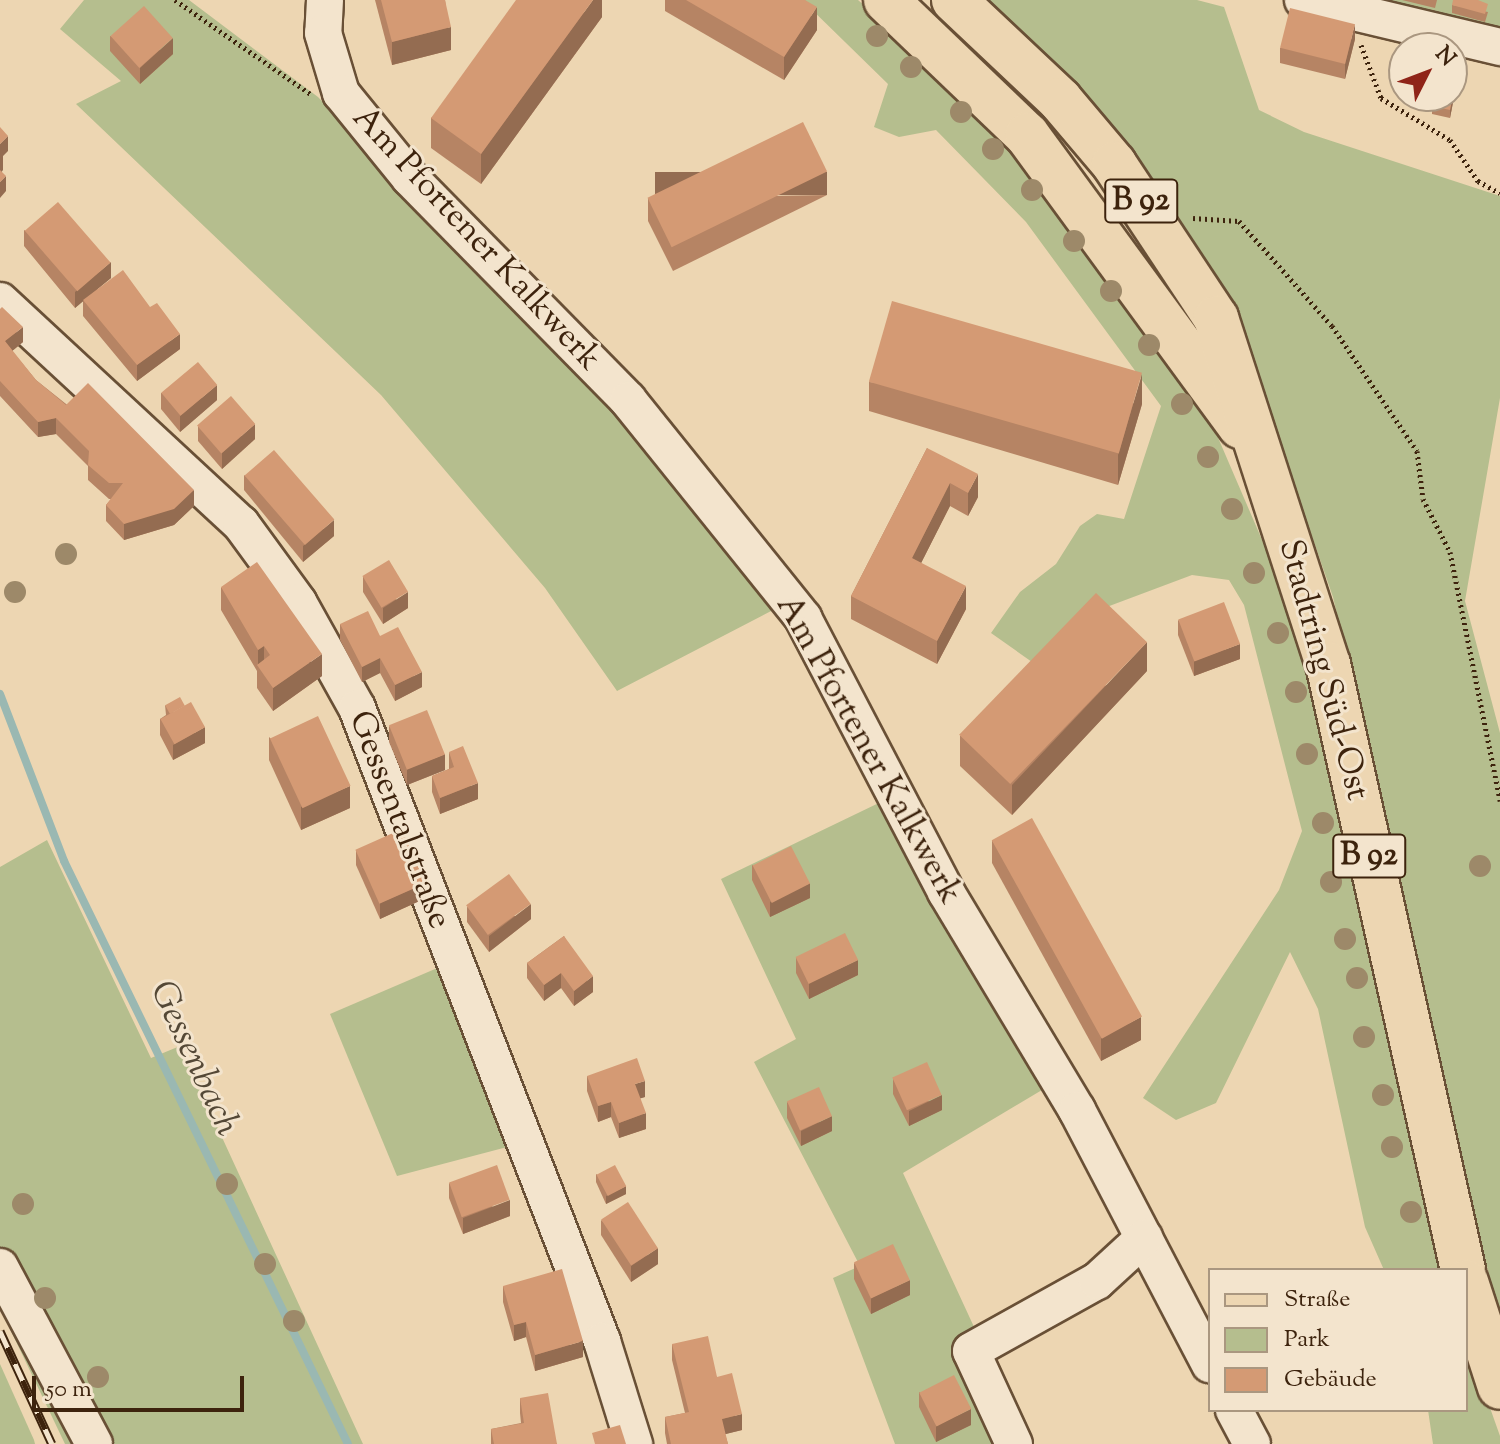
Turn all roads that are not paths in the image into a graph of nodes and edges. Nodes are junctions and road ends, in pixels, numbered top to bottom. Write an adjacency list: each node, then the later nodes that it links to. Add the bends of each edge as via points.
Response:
1 (325, 0): 8 (street, Am Pfortener Kalkwerk, via 323,33 341,93 410,178 628,400 803,618 946,892)
2 (886, 0): 7 (main road, Stadtring Süd-Ost / B 92, via 1027,135)
3 (954, 0): 7 (main road, Stadtring Süd-Ost / B 92, via 1060,100 1182,262 1216,318)
4 (1312, 1): 5 (street)
5 (1500, 47)
6 (0, 301): 16 (street, Gessentalstraße, via 241,524 357,708 602,1341)
7 (1255, 447): 10 (main road, Stadtring Süd-Ost / B 92, via 1328,664)
8 (1144, 1238): 12 (street, Am Pfortener Kalkwerk); 17 (street, via 1097,1281 971,1351)
9 (0, 1267): 15 (street)
10 (1463, 1268)
11 (1468, 1288): 13 (main road)
12 (1208, 1360)
13 (1500, 1387)
14 (1235, 1412): 18 (street)
15 (94, 1444)
16 (634, 1444)
17 (1014, 1444)
18 (1252, 1444)

